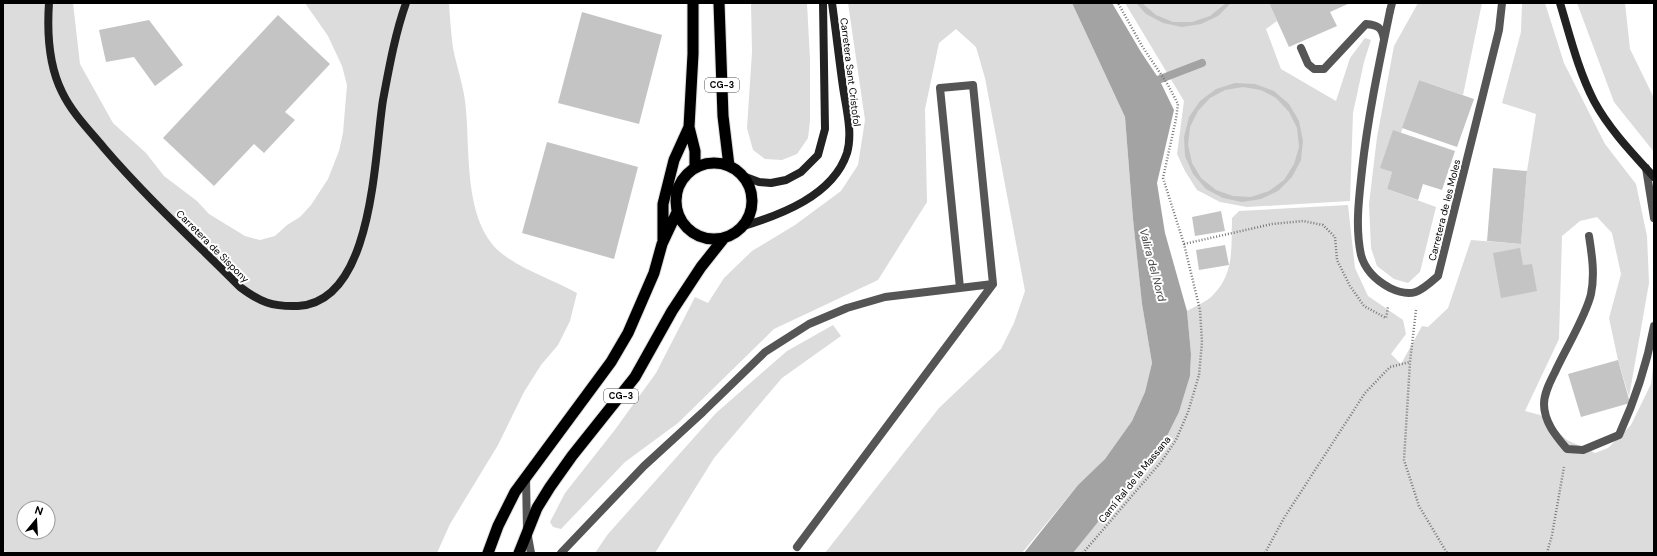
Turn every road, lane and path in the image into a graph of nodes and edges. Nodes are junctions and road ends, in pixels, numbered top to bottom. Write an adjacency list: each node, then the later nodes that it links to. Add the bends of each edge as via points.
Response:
1 (49, 3): 2 (main road, Carretera de Sispony, via 50,53 55,74 62,92 78,117 122,168 240,287 257,300 288,306 316,302 333,292 346,277 361,243 368,215 383,101)
2 (406, 3)
3 (693, 3): 13 (highway, CG-3)
4 (720, 3): 14 (highway, CG-3, via 723,116)
5 (823, 3): 17 (main road, Carretera Sant Cristofol, via 825,129 818,155 801,172 786,180 759,182)
6 (832, 3): 21 (main road, Carretera Sant Cristofol, via 848,115 847,152 841,167 828,184 807,199 769,219)
7 (1118, 3): 25 (path, Camí Ral de la Massana, via 1178,104 1163,178)
8 (1502, 3): 29 (street, Carretera de les Moles, via 1499,30 1438,276)
9 (1560, 3): 16 (main road, via 1582,74 1595,102 1621,139)
10 (1391, 6): 11 (street)
11 (1384, 39): 12 (street, via 1383,31 1377,25 1366,24 1324,69 1314,70 1308,64); 28 (street, via 1366,134 1358,204 1358,230 1362,256 1373,276)
12 (1301, 48)
13 (689, 127): 15 (highway, CG-3, via 695,151); 24 (highway, CG-3, via 674,160 663,204)
14 (729, 166): 15 (highway, via 706,163); 17 (highway)
15 (695, 168): 19 (highway, CG-3, via 685,176 678,187)
16 (1646, 168): 18 (main road); 20 (street)
17 (743, 176): 21 (highway, via 748,184 752,202 747,220)
18 (1654, 177)
19 (677, 212): 23 (highway, via 682,222 701,237); 24 (highway, CG-3)
20 (1654, 218)
21 (741, 228): 23 (highway, CG-3)
22 (1589, 236): 32 (street, via 1593,266 1591,294 1547,388 1544,403 1547,420 1555,436)
23 (724, 238): 34 (highway, CG-3, via 672,311 635,378 550,487)
24 (662, 244): 33 (highway, CG-3, via 654,273 628,333 598,379)
25 (1184, 244): 28 (path, via 1272,224 1304,221 1323,225 1335,237 1337,260 1364,306 1386,318); 40 (path, Camí Ral de la Massana, via 1200,310 1202,342 1199,375 1188,412 1176,440 1161,462)
26 (993, 284): 27 (street); 27 (street, via 973,85 940,88); 35 (street)
27 (960, 288): 39 (street, via 885,297 846,308 809,324 765,352 644,466)
28 (1392, 288): 29 (street, via 1402,293 1413,294)
29 (1418, 291): 31 (path)
30 (1654, 326): 32 (street, via 1634,402 1619,436 1583,450)
31 (1410, 362): 41 (path, via 1390,367 1365,393 1284,518); 42 (path, via 1404,460 1419,506)
32 (1567, 449): 43 (path)
33 (526, 475): 34 (street); 36 (highway, CG-3, via 498,526)
34 (527, 531): 37 (highway, CG-3); 38 (street)
35 (798, 547)
36 (488, 553)
37 (519, 553)
38 (531, 553)
39 (561, 553)
40 (1083, 553)
41 (1265, 553)
42 (1447, 553)
43 (1547, 553)

